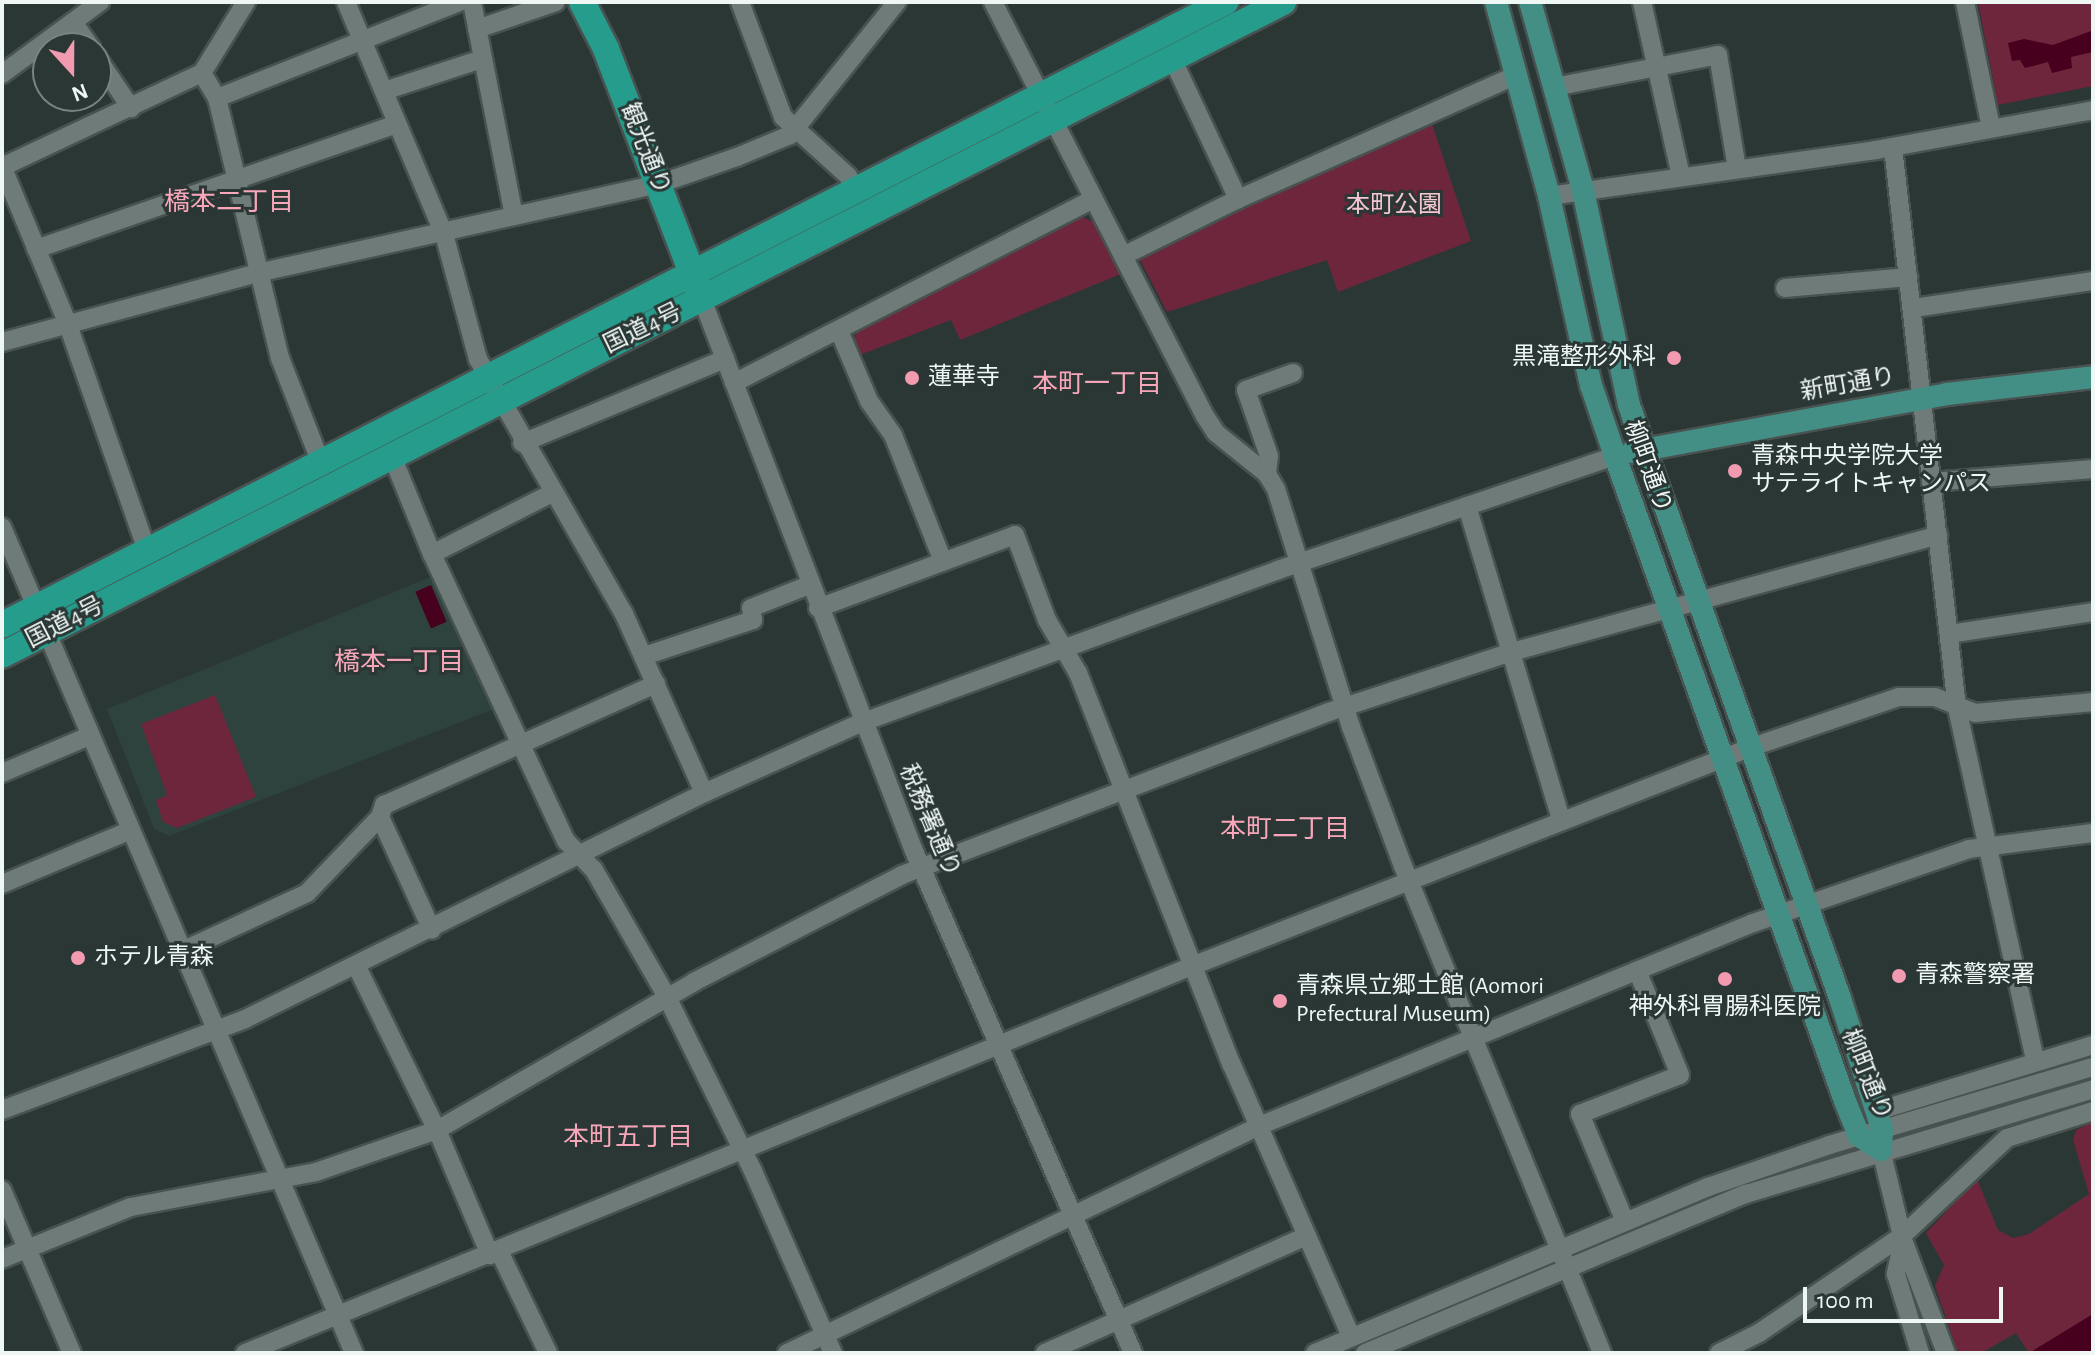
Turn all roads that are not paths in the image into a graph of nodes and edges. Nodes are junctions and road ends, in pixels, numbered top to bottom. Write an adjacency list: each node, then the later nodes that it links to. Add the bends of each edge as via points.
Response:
1 (100, 2): 17 (street)
2 (246, 2): 24 (street)
3 (346, 2): 20 (street)
4 (460, 2): 20 (street)
5 (472, 2): 18 (street)
6 (556, 2): 18 (street)
7 (582, 2): 42 (highway, 観光通り)
8 (740, 2): 35 (street, via 783,117)
9 (897, 2): 35 (street)
10 (993, 2): 31 (street)
11 (1225, 2): 31 (highway, 国道4号)
12 (1283, 2): 21 (highway, 国道4号)
13 (1496, 2): 26 (main road, 柳町通り)
14 (1530, 2): 28 (main road, 柳町通り)
15 (1642, 2): 23 (street)
16 (1965, 2): 36 (street)
17 (73, 22): 19 (street); 25 (street)
18 (477, 29): 22 (street)
19 (80, 32)
20 (362, 39): 29 (street); 30 (street)
21 (1172, 58): 31 (highway, 国道4号); 47 (street)
22 (482, 59): 29 (street); 48 (street)
23 (1657, 66): 28 (street); 39 (street, via 1718,55); 40 (street)
24 (202, 73): 30 (street); 32 (street)
25 (2, 74)
26 (1516, 75): 45 (main road, 柳町通り); 47 (street)
27 (112, 80): 32 (street)
28 (1554, 87): 44 (main road, 柳町通り)
29 (384, 91): 34 (street)
30 (217, 98): 41 (street)
31 (1047, 106): 43 (highway, 国道4号); 46 (street); 55 (highway, 国道4号)
32 (131, 108): 38 (street)
33 (2093, 110): 36 (street)
34 (397, 124): 41 (street); 49 (street)
35 (794, 127): 42 (street, via 783,139); 43 (street, via 848,176)
36 (1991, 128): 37 (street)
37 (1893, 147): 39 (street); 53 (street)
38 (2, 167): 50 (street)
39 (1737, 168): 40 (street)
40 (1681, 176): 44 (street)
41 (236, 178): 50 (street); 52 (street)
42 (659, 184): 48 (street); 55 (highway, 観光通り)
43 (856, 190): 55 (highway, 国道4号)
44 (1583, 190): 45 (street); 68 (main road, 柳町通り, via 1621,376)
45 (1549, 196): 70 (main road, 柳町通り, via 1591,385)
46 (1093, 199): 51 (street); 59 (street)
47 (1238, 199): 51 (street)
48 (514, 216): 49 (street)
49 (444, 234): 52 (street); 65 (street)
50 (36, 249): 58 (street)
51 (1123, 256): 73 (street, via 1216,433)
52 (257, 273): 58 (street); 71 (street, via 280,358)
53 (1909, 277): 56 (street); 57 (street)
54 (2093, 281): 57 (street)
55 (697, 287): 61 (street, 税務署通り); 65 (highway, 国道4号)
56 (1785, 288)
57 (1914, 308): 66 (street)
58 (67, 322): 60 (street); 79 (street)
59 (840, 333): 64 (street); 81 (street, via 869,401 893,435)
60 (2, 342)
61 (725, 359): 64 (street, 税務署通り); 67 (street)
62 (1293, 373): 73 (street, via 1246,390 1269,456)
63 (2093, 377): 66 (main road, 新町通り)
64 (734, 383): 83 (street, 税務署通り)
65 (493, 389): 67 (street); 69 (highway, 国道4号); 71 (highway, 国道4号)
66 (1923, 398): 68 (main road, 新町通り); 74 (street)
67 (522, 443): 75 (street)
68 (1645, 449): 70 (main road, 新町通り); 84 (main road, 柳町通り)
69 (392, 456): 80 (street); 90 (highway, 国道4号)
70 (1615, 456): 76 (street); 87 (main road, 柳町通り)
71 (321, 463): 79 (highway, 国道4号)
72 (2093, 469): 74 (street)
73 (1267, 474): 82 (street)
74 (1931, 482): 78 (street)
75 (554, 492): 80 (street); 95 (street)
76 (1467, 506): 82 (street); 93 (street)
77 (2, 527): 85 (street)
78 (1938, 535): 84 (street); 91 (street)
79 (147, 551): 85 (highway, 国道4号)
80 (432, 554): 102 (street)
81 (943, 561): 86 (street); 92 (street, via 1015,535)
82 (1299, 563): 92 (street); 98 (street)
83 (809, 585): 86 (street, 税務署通り); 95 (street, via 751,608 753,620)
84 (1700, 601): 87 (street); 103 (main road, 柳町通り)
85 (35, 608): 89 (highway, 国道4号); 90 (street)
86 (818, 608): 100 (street, 税務署通り)
87 (1671, 609): 93 (street); 104 (main road, 柳町通り)
88 (2093, 612): 91 (street)
89 (2, 625)
90 (46, 633): 94 (highway, 国道4号); 101 (street)
91 (1949, 634): 99 (street)
92 (1064, 648): 100 (street); 106 (street)
93 (1508, 653): 98 (street); 109 (street)
94 (2, 655)
95 (644, 656): 96 (street)
96 (656, 684): 102 (street); 107 (street)
97 (2093, 702): 99 (street, via 1975,713)
98 (1345, 706): 106 (street); 115 (street)
99 (1957, 708): 103 (street, via 1935,697 1899,697); 112 (street)
100 (863, 722): 107 (street); 114 (street, 税務署通り)
101 (89, 736): 105 (street); 110 (street)
102 (519, 744): 108 (street, via 384,805); 113 (street, via 566,841)
103 (1752, 747): 104 (street); 117 (main road, 柳町通り)
104 (1724, 756): 109 (street); 118 (main road, 柳町通り)
105 (2, 773)
106 (1123, 789): 114 (street); 121 (street)
107 (704, 793): 113 (street)
108 (380, 817): 119 (street); 120 (street, via 307,893)
109 (1561, 820): 115 (street)
110 (129, 831): 116 (street); 120 (street)
111 (2093, 833): 112 (street)
112 (1989, 846): 117 (street); 129 (street)
113 (580, 856): 119 (street); 124 (street, via 594,870)
114 (921, 867): 124 (street); 128 (street, 税務署通り)
115 (1408, 879): 121 (street); 126 (street)
116 (2, 884)
117 (1807, 903): 118 (street); 136 (main road, 柳町通り)
118 (1780, 913): 123 (street); 137 (main road, 柳町通り)
119 (432, 930): 122 (street)
120 (180, 952): 125 (street)
121 (1192, 966): 128 (street); 134 (street)
122 (357, 967): 125 (street); 135 (street)
123 (1637, 970): 126 (street); 142 (street, via 1680,1075 1580,1114)
124 (667, 997): 135 (street); 138 (street)
125 (213, 1032): 132 (street); 139 (street)
126 (1471, 1037): 134 (street); 145 (street)
127 (2093, 1045): 129 (street)
128 (997, 1046): 138 (street); 141 (street, 税務署通り)
129 (2035, 1061): 136 (street)
130 (2093, 1067): 136 (street)
131 (2093, 1089): 136 (street, via 2032,1106)
132 (2, 1110)
133 (2093, 1111): 144 (street, via 2007,1138)
134 (1259, 1126): 141 (street); 143 (street)
135 (437, 1130): 139 (street); 147 (street)
136 (1880, 1130): 137 (main road, 柳町通り); 144 (street); 149 (street, via 1746,1194)
137 (1859, 1136): 142 (street)
138 (743, 1152): 147 (street); 152 (street)
139 (281, 1180): 146 (street, via 155,1200); 150 (street)
140 (2, 1190): 146 (street)
141 (1073, 1216): 151 (street, 税務署通り); 152 (street)
142 (1624, 1219): 145 (street)
143 (1307, 1236): 151 (street); 153 (street)
144 (1903, 1238): 165 (street, via 1759,1333); 166 (street, via 1896,1274); 167 (street)
145 (1557, 1247): 149 (street); 153 (street)
146 (26, 1249): 148 (street); 154 (street)
147 (494, 1253): 150 (street); 157 (street)
148 (2, 1259)
149 (1565, 1267): 163 (street); 164 (street)
150 (338, 1316): 155 (street); 156 (street)
151 (1118, 1320): 160 (street); 161 (street, 税務署通り)
152 (825, 1333): 158 (street); 159 (street)
153 (1351, 1336): 162 (street)
154 (72, 1353)
155 (245, 1353)
156 (354, 1353)
157 (548, 1353)
158 (787, 1353)
159 (833, 1353)
160 (1045, 1353)
161 (1133, 1353)
162 (1315, 1353)
163 (1365, 1353)
164 (1602, 1353)
165 (1719, 1353)
166 (1920, 1353)
167 (1946, 1353)

